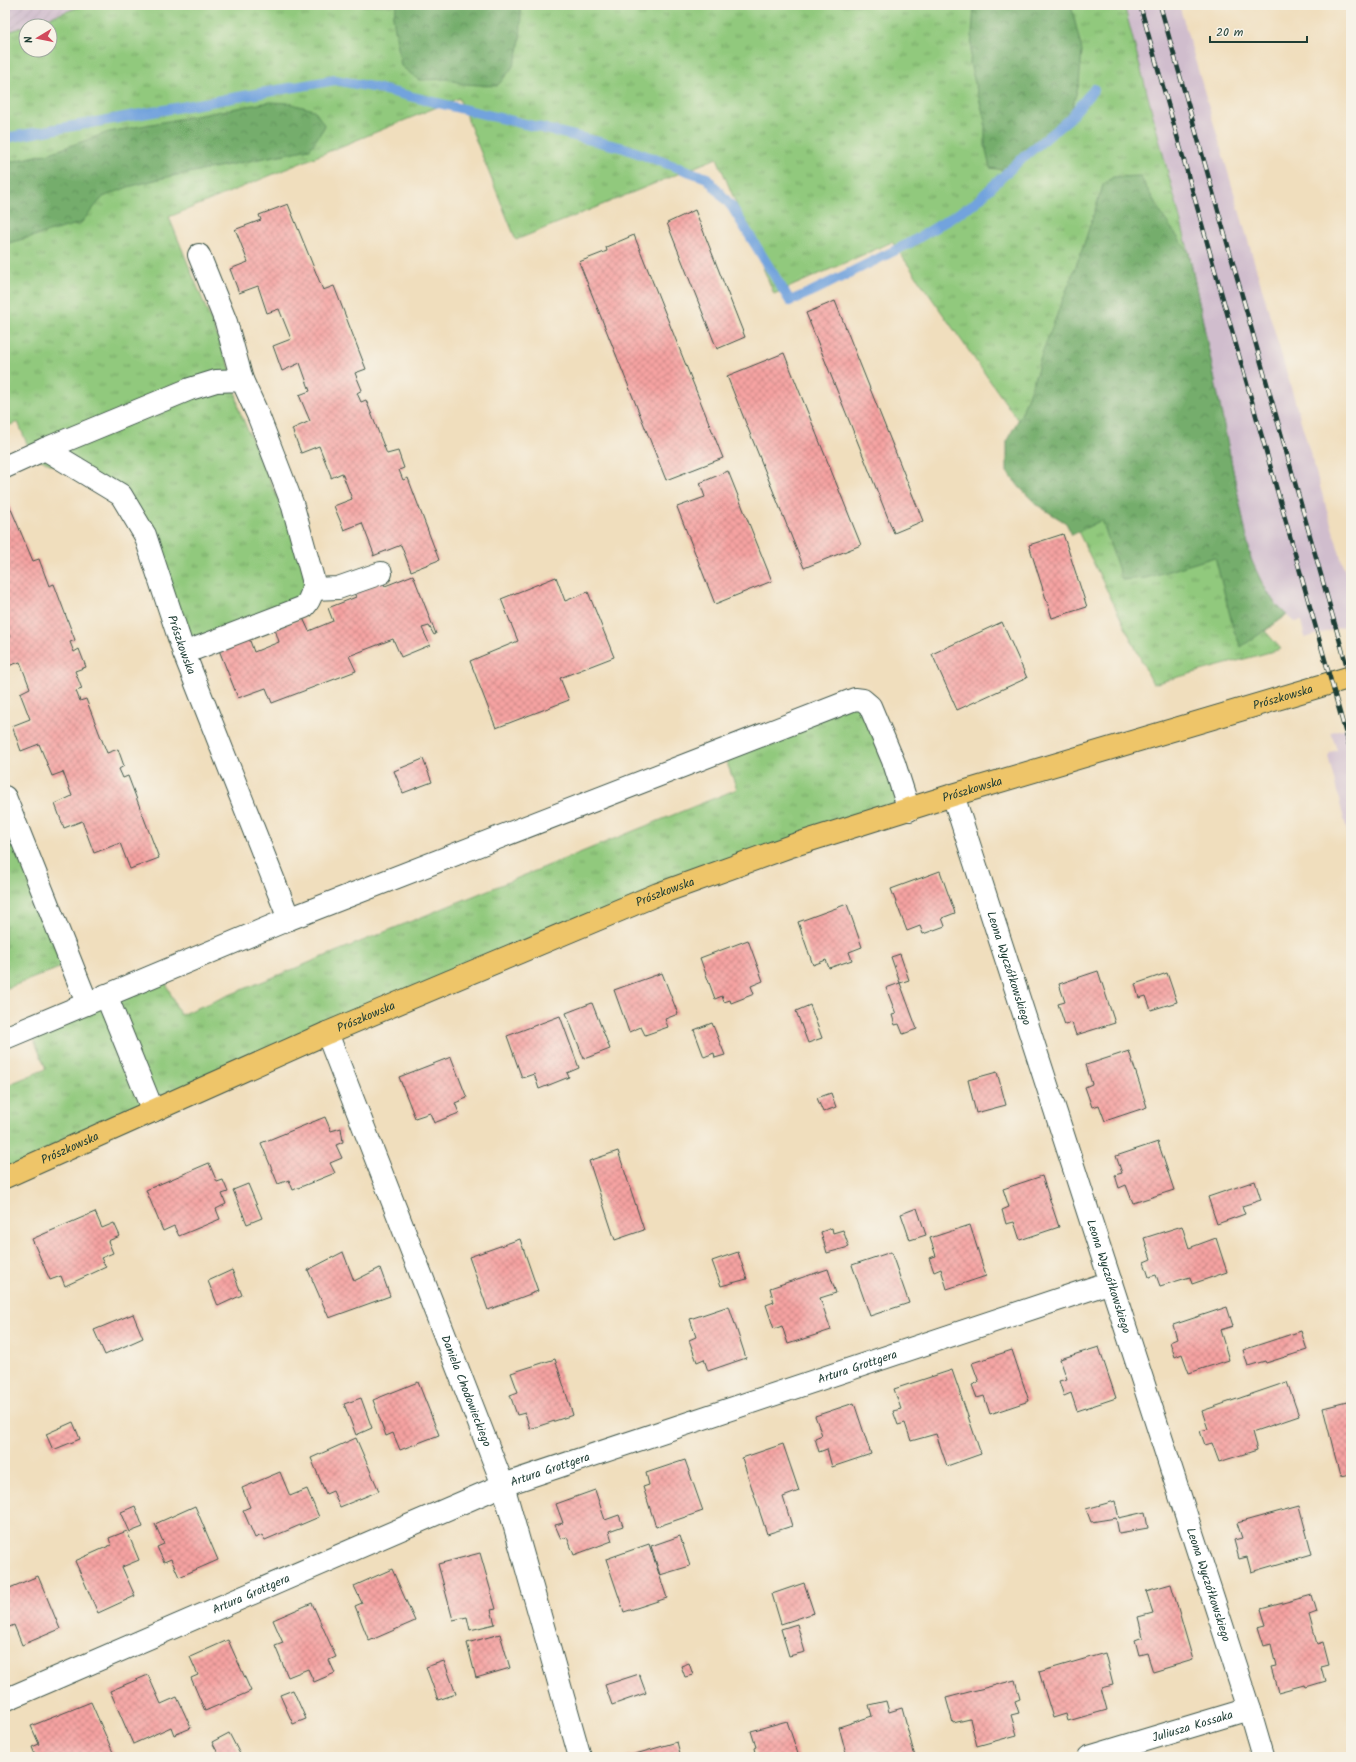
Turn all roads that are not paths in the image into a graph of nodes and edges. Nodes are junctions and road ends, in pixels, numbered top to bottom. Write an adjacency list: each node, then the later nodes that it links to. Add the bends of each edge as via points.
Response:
1 (199, 255): 2 (street, via 226,322)
2 (242, 380): 3 (street, via 216,381 190,389); 6 (street, via 292,503 313,579)
3 (45, 449): 4 (street); 7 (street, Prószkowska, via 121,495 145,535)
4 (5, 467)
5 (381, 573): 6 (street, via 338,588)
6 (313, 589): 7 (street, via 310,600 304,607)
7 (184, 653): 12 (street, Prószkowska)
8 (1351, 678): 9 (main road, Prószkowska)
9 (953, 795): 11 (main road, Prószkowska); 18 (street, Leona Wyczółkowskiego)
10 (5, 797): 13 (street)
11 (909, 810): 12 (street, via 894,763 870,706 863,700 855,699); 14 (main road, Prószkowska, via 791,846 658,894)
12 (289, 919): 13 (street)
13 (97, 999): 15 (street); 16 (street)
14 (327, 1033): 16 (main road, Prószkowska); 19 (street, Daniela Chodowieckiego)
15 (5, 1038)
16 (153, 1112): 17 (main road, Prószkowska)
17 (5, 1177)
18 (1111, 1282): 19 (street, Artura Grottgera); 21 (street, Leona Wyczółkowskiego)
19 (503, 1485): 20 (street, Artura Grottgera); 22 (street, Daniela Chodowieckiego)
20 (5, 1700)
21 (1249, 1709): 23 (street, Juliusza Kossaka); 24 (street, Leona Wyczółkowskiego)
22 (580, 1757)
23 (1089, 1757)
24 (1262, 1757)

